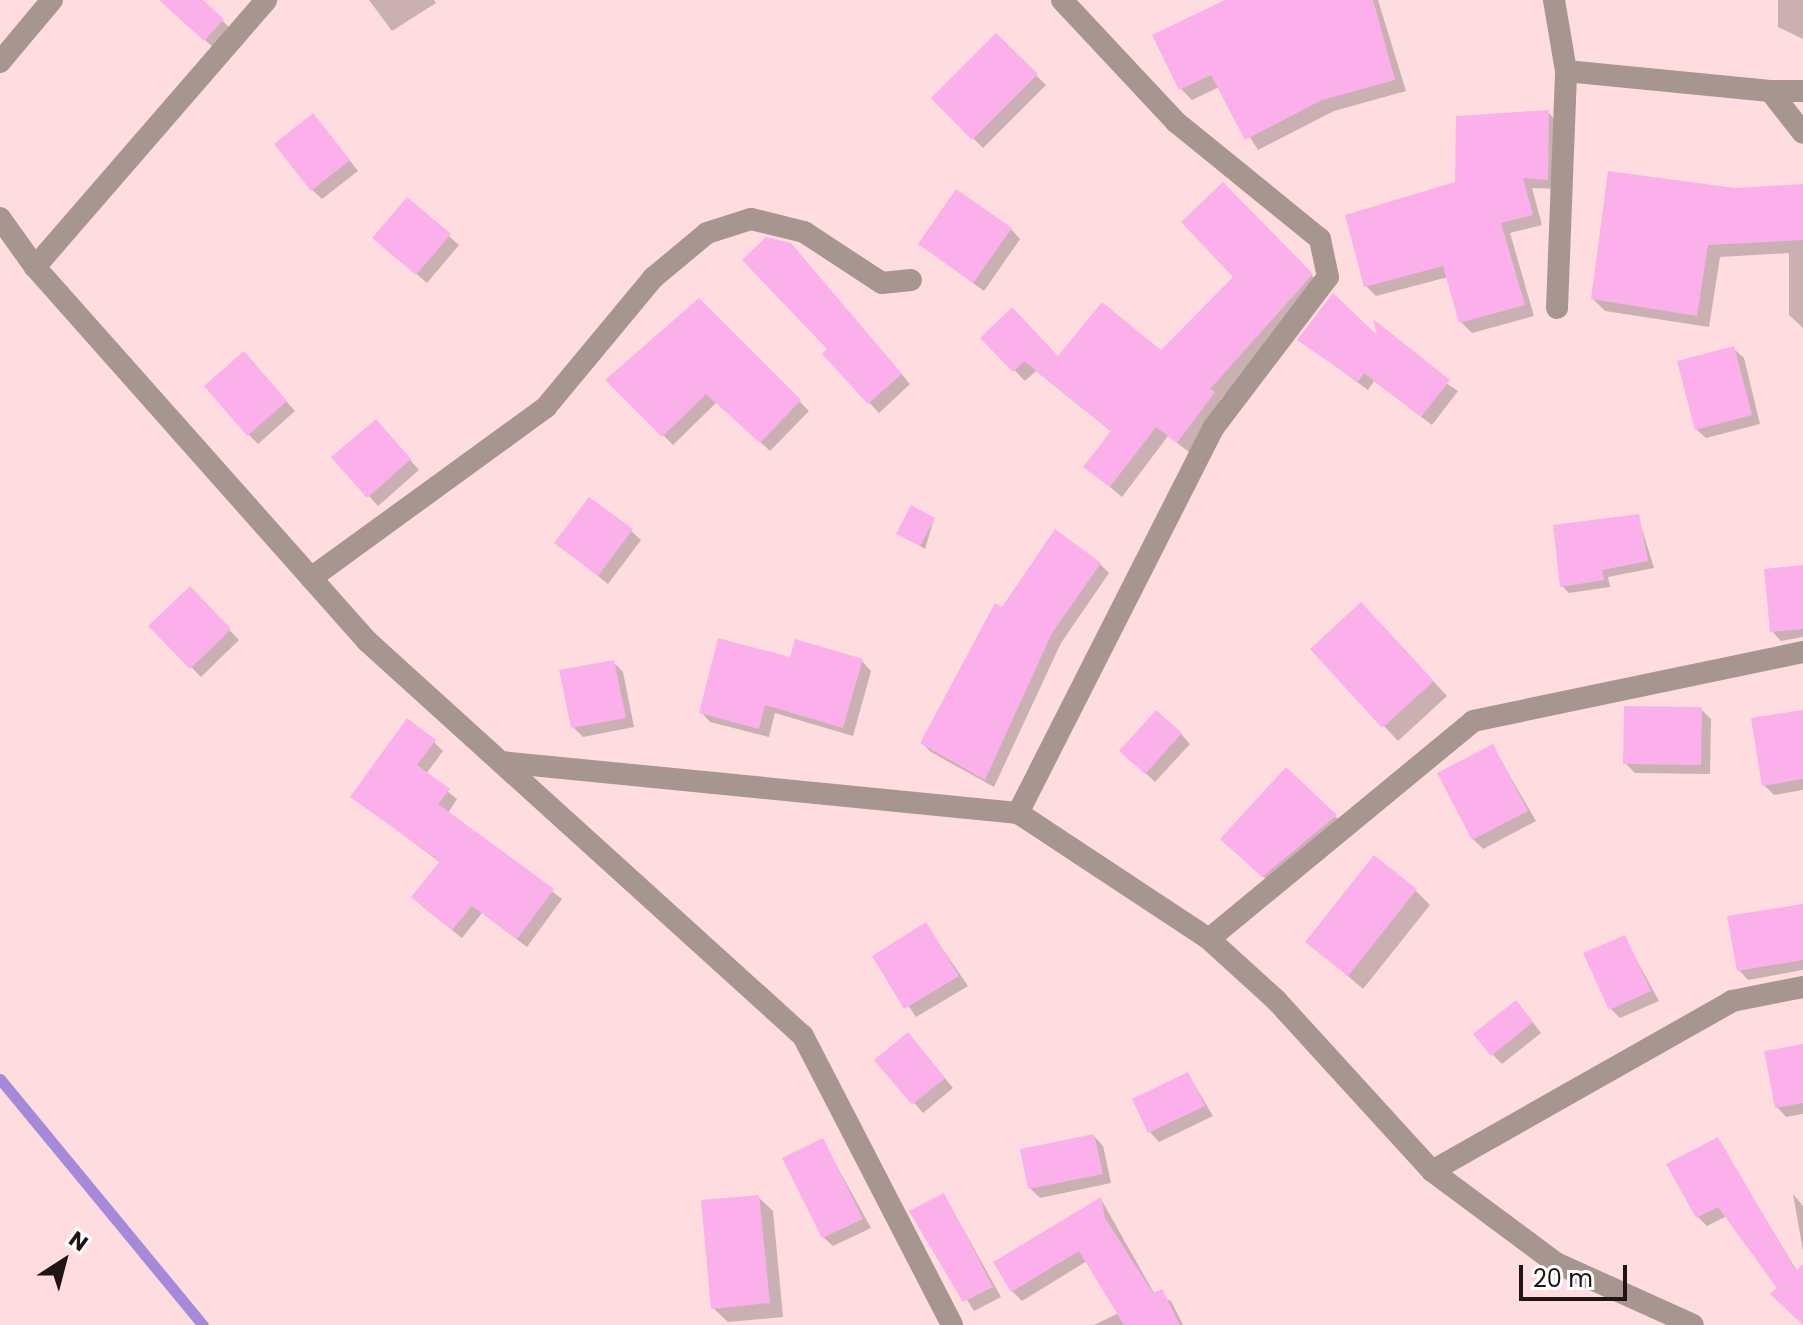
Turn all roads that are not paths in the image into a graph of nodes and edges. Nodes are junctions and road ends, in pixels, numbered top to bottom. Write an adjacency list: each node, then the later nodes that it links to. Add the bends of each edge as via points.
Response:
1 (52, 0): 5 (street)
2 (266, 0): 11 (street)
3 (1062, 0): 17 (street, via 1176,122 1320,239 1328,277 1214,427)
4 (1554, 0): 6 (street)
5 (0, 62)
6 (1566, 71): 7 (street); 13 (street)
7 (1770, 91): 8 (street); 9 (street)
8 (1803, 91)
9 (1803, 133)
10 (0, 218): 11 (street)
11 (35, 267): 14 (street)
12 (911, 280): 14 (street, via 882,283 804,232 751,219 707,233 653,278 546,407)
13 (1557, 308)
14 (311, 578): 16 (street, via 367,641)
15 (1803, 652): 18 (street, via 1473,721)
16 (501, 762): 17 (street); 21 (street, via 803,1036)
17 (1018, 813): 18 (street)
18 (1209, 939): 20 (street, via 1276,1000)
19 (1803, 987): 20 (street, via 1732,1001)
20 (1432, 1171): 22 (street, via 1556,1263)
21 (952, 1325)
22 (1693, 1325)

